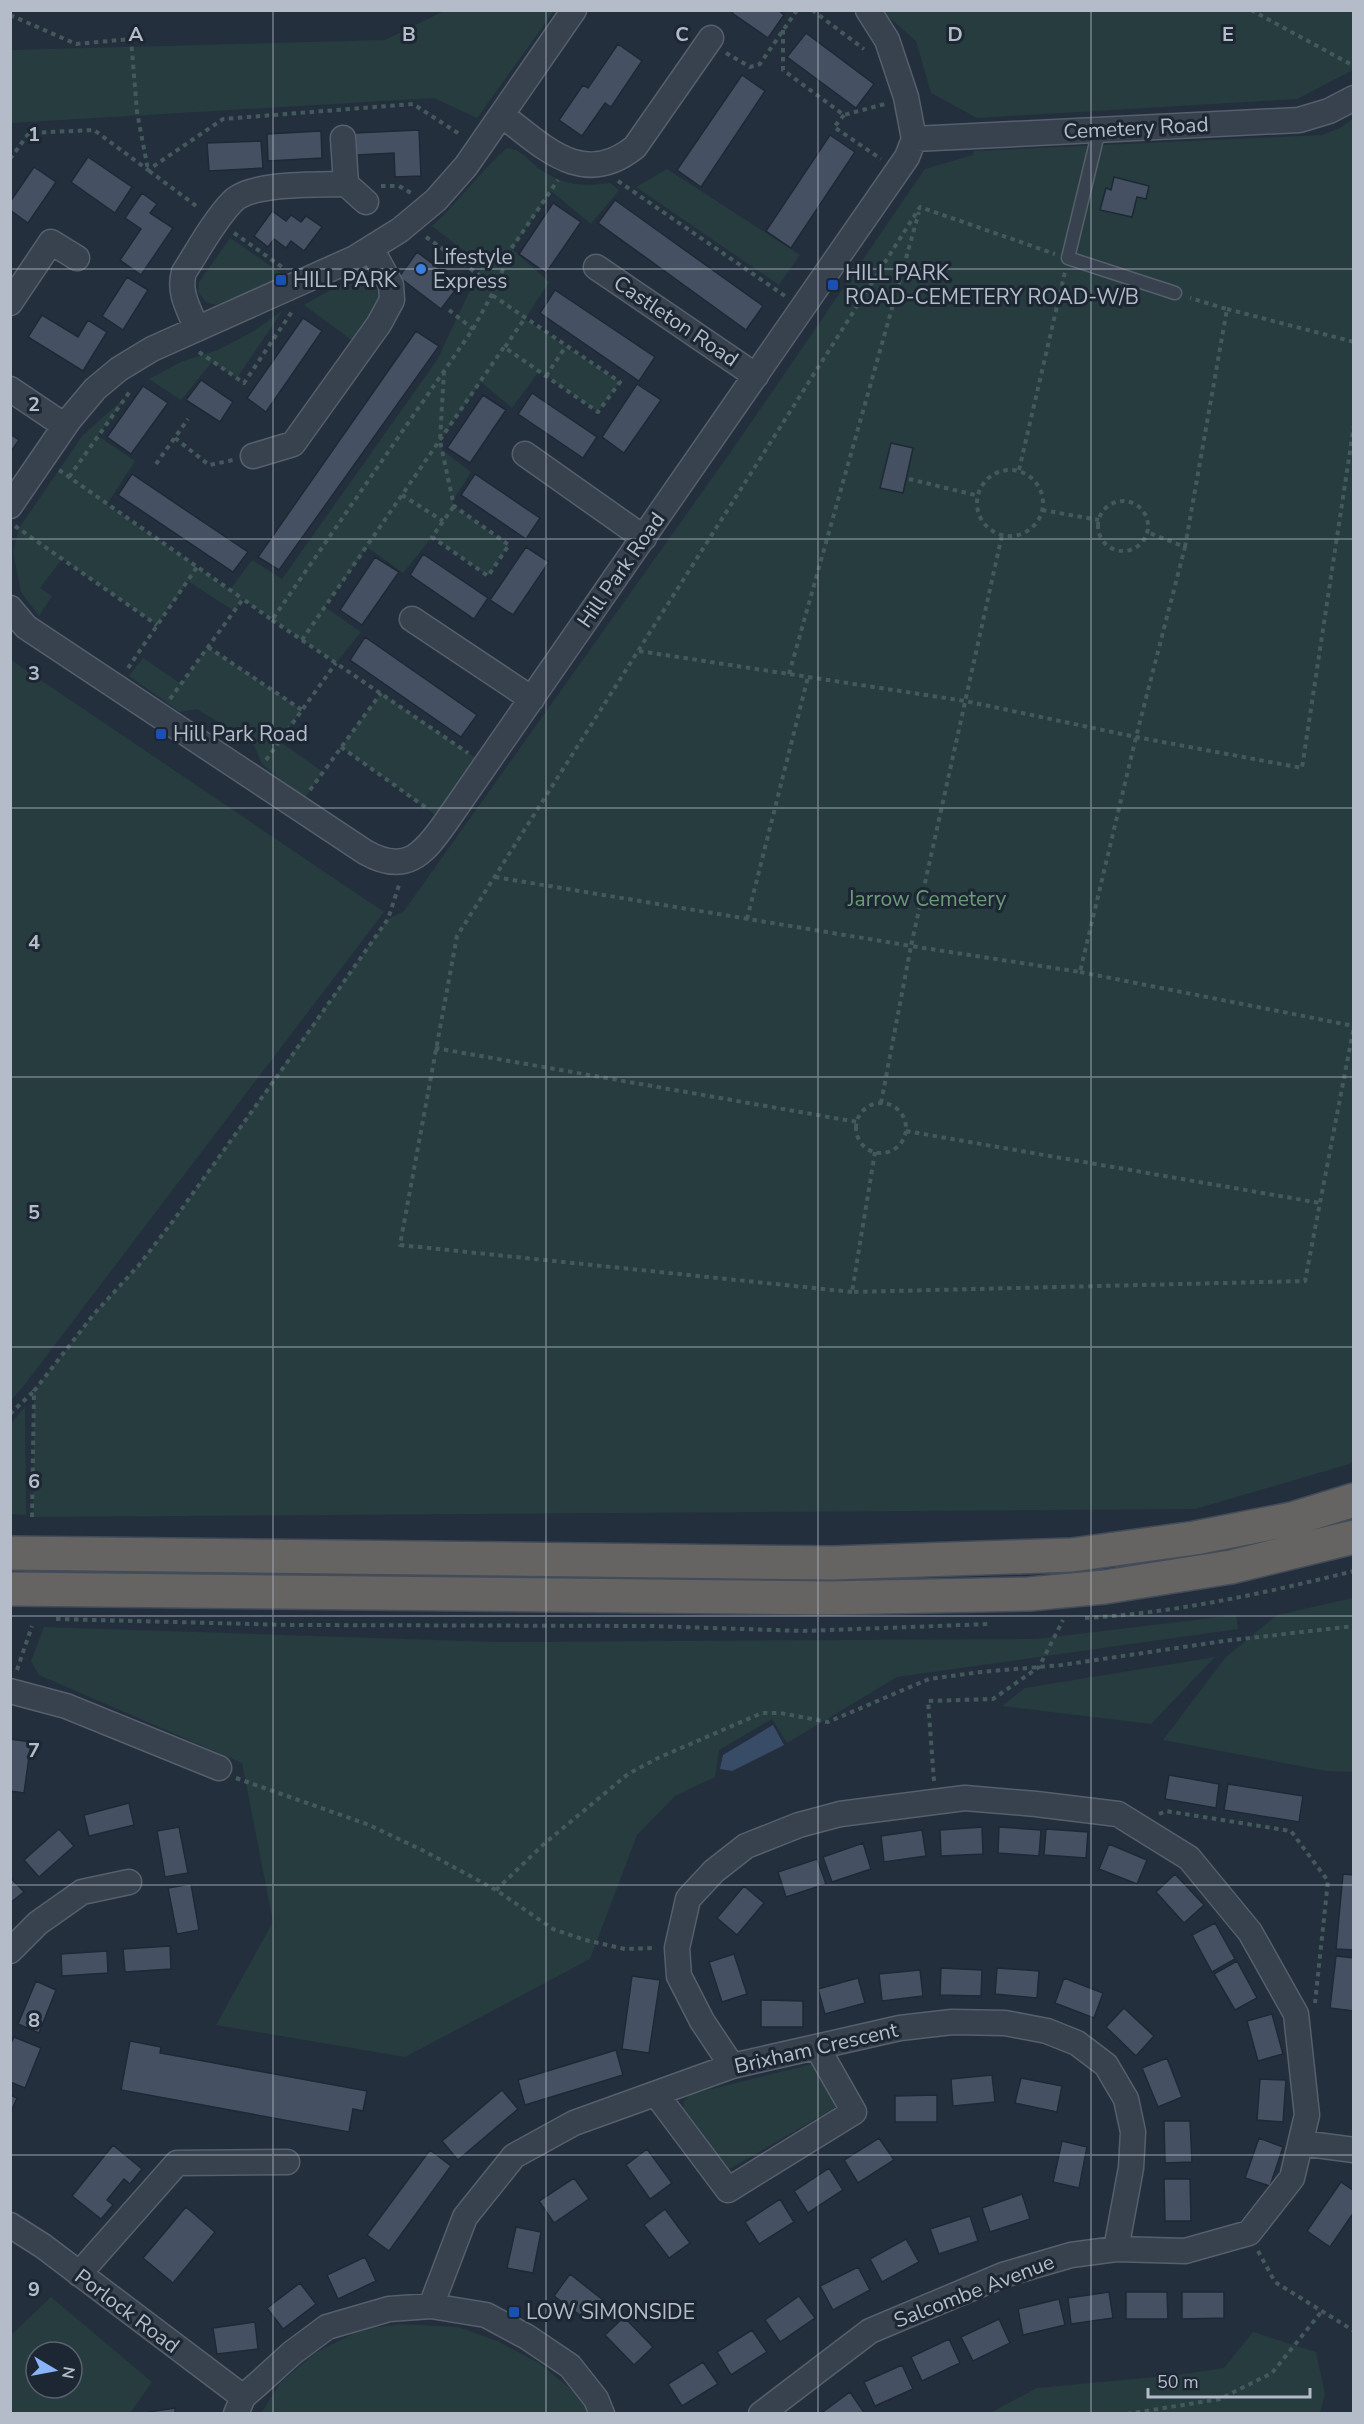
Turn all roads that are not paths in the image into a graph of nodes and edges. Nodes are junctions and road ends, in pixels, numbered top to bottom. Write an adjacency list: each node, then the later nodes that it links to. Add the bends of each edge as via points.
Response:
1 (574, 10): 5 (street)
2 (868, 10): 8 (street, via 896,63)
3 (709, 40): 5 (street, via 635,147 622,158 595,165 571,162 545,148)
4 (1353, 98): 6 (street, Cemetery Road, via 1299,120)
5 (502, 115): 9 (street, via 465,166 429,206)
6 (1099, 130): 8 (street, Cemetery Road); 12 (lane, via 1068,258)
7 (343, 138): 14 (street, via 354,191 264,189 233,201 184,272 181,283)
8 (914, 139): 15 (street, Hill Park Road, via 898,171)
9 (371, 248): 14 (street); 19 (street, via 391,285 392,300 379,324 292,444)
10 (76, 258): 13 (street, via 51,242)
11 (596, 267): 15 (street, Castleton Road)
12 (1175, 293)
13 (10, 303)
14 (187, 333): 17 (street, via 119,369 95,389)
15 (756, 376): 21 (street, Hill Park Road)
16 (10, 389): 17 (street)
17 (65, 426): 20 (street)
18 (525, 454): 21 (street)
19 (253, 456)
20 (10, 506)
21 (644, 538): 24 (street, Hill Park Road)
22 (10, 608): 24 (street, Hill Park Road, via 26,627 379,860 392,863 407,861 432,843)
23 (412, 619): 24 (street)
24 (532, 699)
25 (1353, 1500): 29 (highway, via 1292,1519 1195,1538 1060,1555 833,1563)
26 (1353, 1537): 31 (highway, via 1231,1567 1105,1587 1029,1594 828,1599)
27 (10, 1541): 29 (highway)
28 (10, 1552): 29 (highway)
29 (126, 1554)
30 (10, 1589): 31 (highway)
31 (128, 1592): 32 (highway)
32 (10, 1599)
33 (13, 1684): 34 (street)
34 (219, 1768)
35 (129, 1882): 36 (street, via 82,1892 38,1923)
36 (10, 1952)
37 (817, 2047): 38 (street, Brixham Crescent); 39 (street, via 854,2112 728,2190); 44 (street, Brixham Crescent, via 900,2028 952,2022 1005,2023 1047,2031 1077,2043 1106,2065 1126,2099 1132,2132 1131,2168)
38 (732, 2066): 39 (street, Brixham Crescent); 40 (street, via 678,1976 676,1948 688,1899 714,1871 746,1846 840,1814 965,1798 1118,1814 1189,1858 1250,1932 1296,2014 1307,2115)
39 (656, 2094): 46 (street, Brixham Crescent, via 574,2123 514,2156 465,2217)
40 (1300, 2143): 41 (street); 44 (street, Salcombe Avenue, via 1292,2178 1249,2233 1185,2251)
41 (1353, 2150)
42 (287, 2162): 45 (street, via 177,2163)
43 (10, 2225): 45 (street, Porlock Road)
44 (1116, 2249): 49 (street, Salcombe Avenue, via 1071,2255 1003,2275 870,2331)
45 (79, 2274): 47 (street, Porlock Road)
46 (431, 2306): 47 (street, via 389,2309 327,2327 291,2353); 48 (street, via 486,2315 527,2337 570,2366 596,2399)
47 (240, 2405)
48 (602, 2414)
49 (761, 2414)

